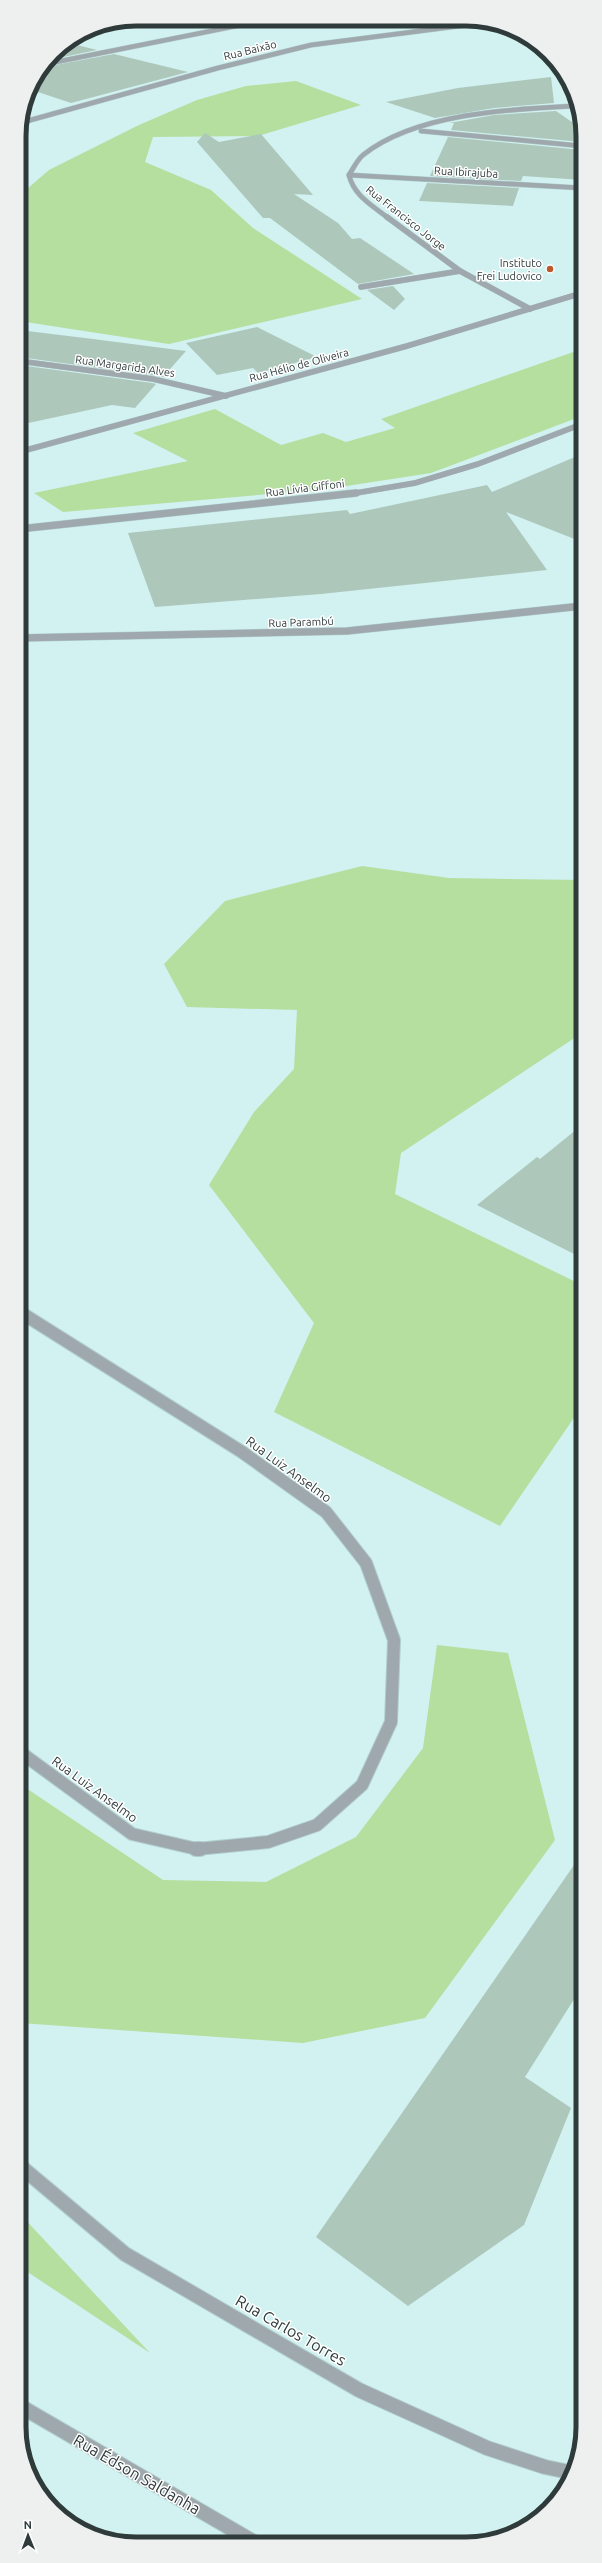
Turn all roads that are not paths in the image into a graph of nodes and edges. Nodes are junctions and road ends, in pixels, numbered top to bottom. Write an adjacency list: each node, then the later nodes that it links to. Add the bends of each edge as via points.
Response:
1 (236, 26): 3 (street)
2 (457, 26): 5 (street, Rua Baixão, via 311,44)
3 (54, 62)
4 (572, 106): 6 (street, via 486,114)
5 (27, 121)
6 (413, 130): 7 (street); 8 (street, via 370,148 360,156)
7 (576, 145)
8 (349, 175): 9 (street, Rua Ibirajuba); 10 (street, Rua Francisco Jorge, via 352,187 362,198)
9 (576, 188)
10 (460, 271): 11 (street); 13 (street, Rua Francisco Jorge)
11 (361, 287)
12 (576, 295): 13 (street, Rua Hélio de Oliveira)
13 (530, 309): 15 (street, Rua Hélio de Oliveira)
14 (26, 362): 15 (street, Rua Margarida Alves, via 153,379)
15 (226, 396): 17 (street, Rua Hélio de Oliveira)
16 (576, 426): 18 (street, Rua Lívia Giffoni, via 478,464 415,482 336,496)
17 (26, 450)
18 (26, 528)
19 (576, 607): 20 (street, Rua Parambú, via 347,631)
20 (26, 638)
21 (26, 1316): 22 (street, Rua Luiz Anselmo, via 242,1452 326,1512 366,1563 394,1640 391,1722 362,1785 317,1825 268,1842 197,1849 132,1834)
22 (26, 1756)
23 (26, 2171): 25 (street, Rua Carlos Torres, via 125,2254 359,2390 487,2448 544,2467)
24 (26, 2409): 26 (street, Rua Édson Saldanha)
25 (567, 2472)
26 (245, 2537)

